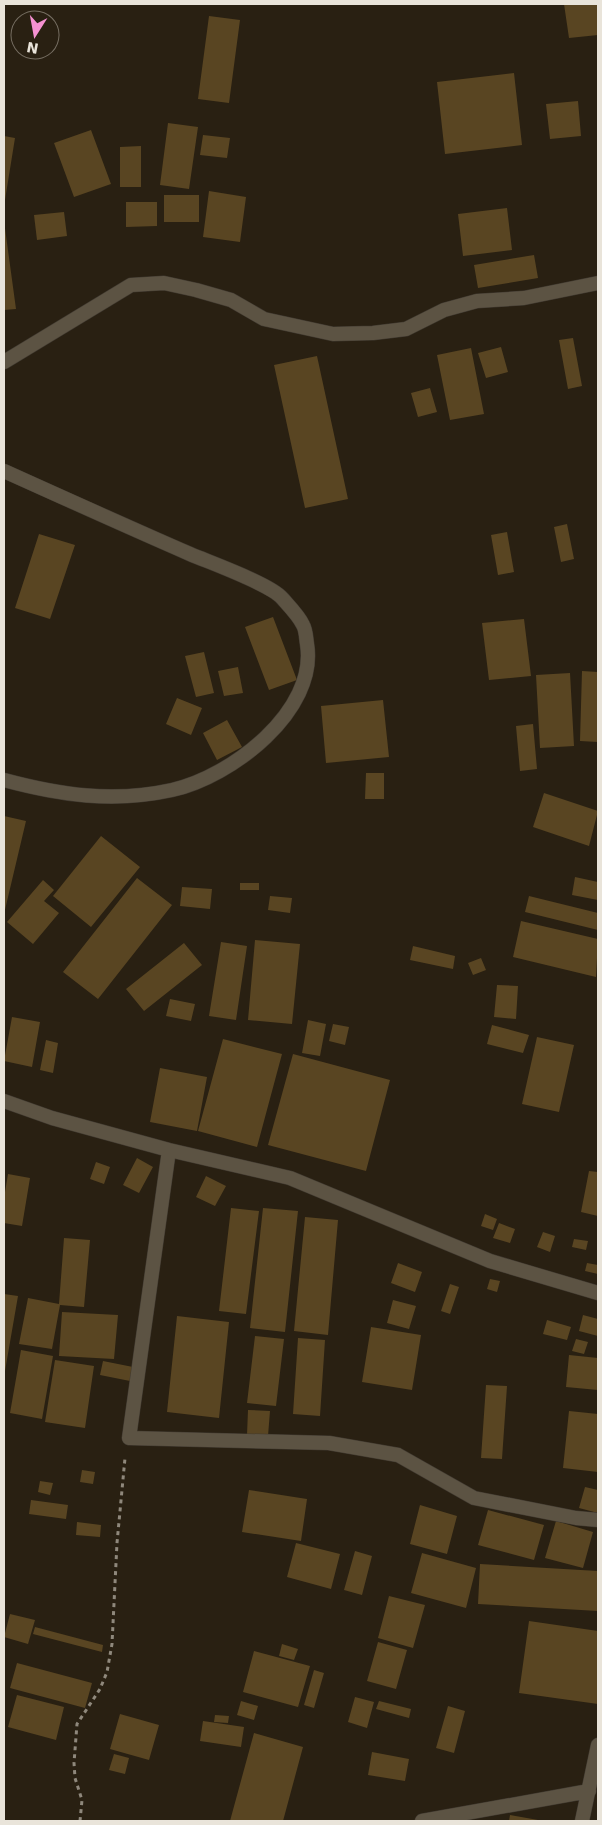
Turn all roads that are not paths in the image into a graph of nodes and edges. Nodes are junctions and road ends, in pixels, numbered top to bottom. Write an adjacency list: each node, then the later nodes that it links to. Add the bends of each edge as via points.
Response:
1 (598, 283): 2 (street, via 524,298 477,302 444,310 406,329 374,334 334,334 264,319 231,300 164,283 131,285)
2 (4, 362)
3 (4, 471): 4 (street, via 241,575 281,596 303,626 308,654 303,688 276,726 243,758 208,778 173,790 91,797 48,792)
4 (4, 780)
5 (4, 1101): 6 (street, via 52,1118)
6 (169, 1150): 7 (street, via 290,1178 490,1261); 8 (street, via 129,1438 329,1443 398,1455 474,1498)
7 (598, 1293)
8 (598, 1520)
9 (598, 1745): 10 (street)
10 (589, 1791): 11 (street); 12 (street)
11 (422, 1821)
12 (582, 1821)

